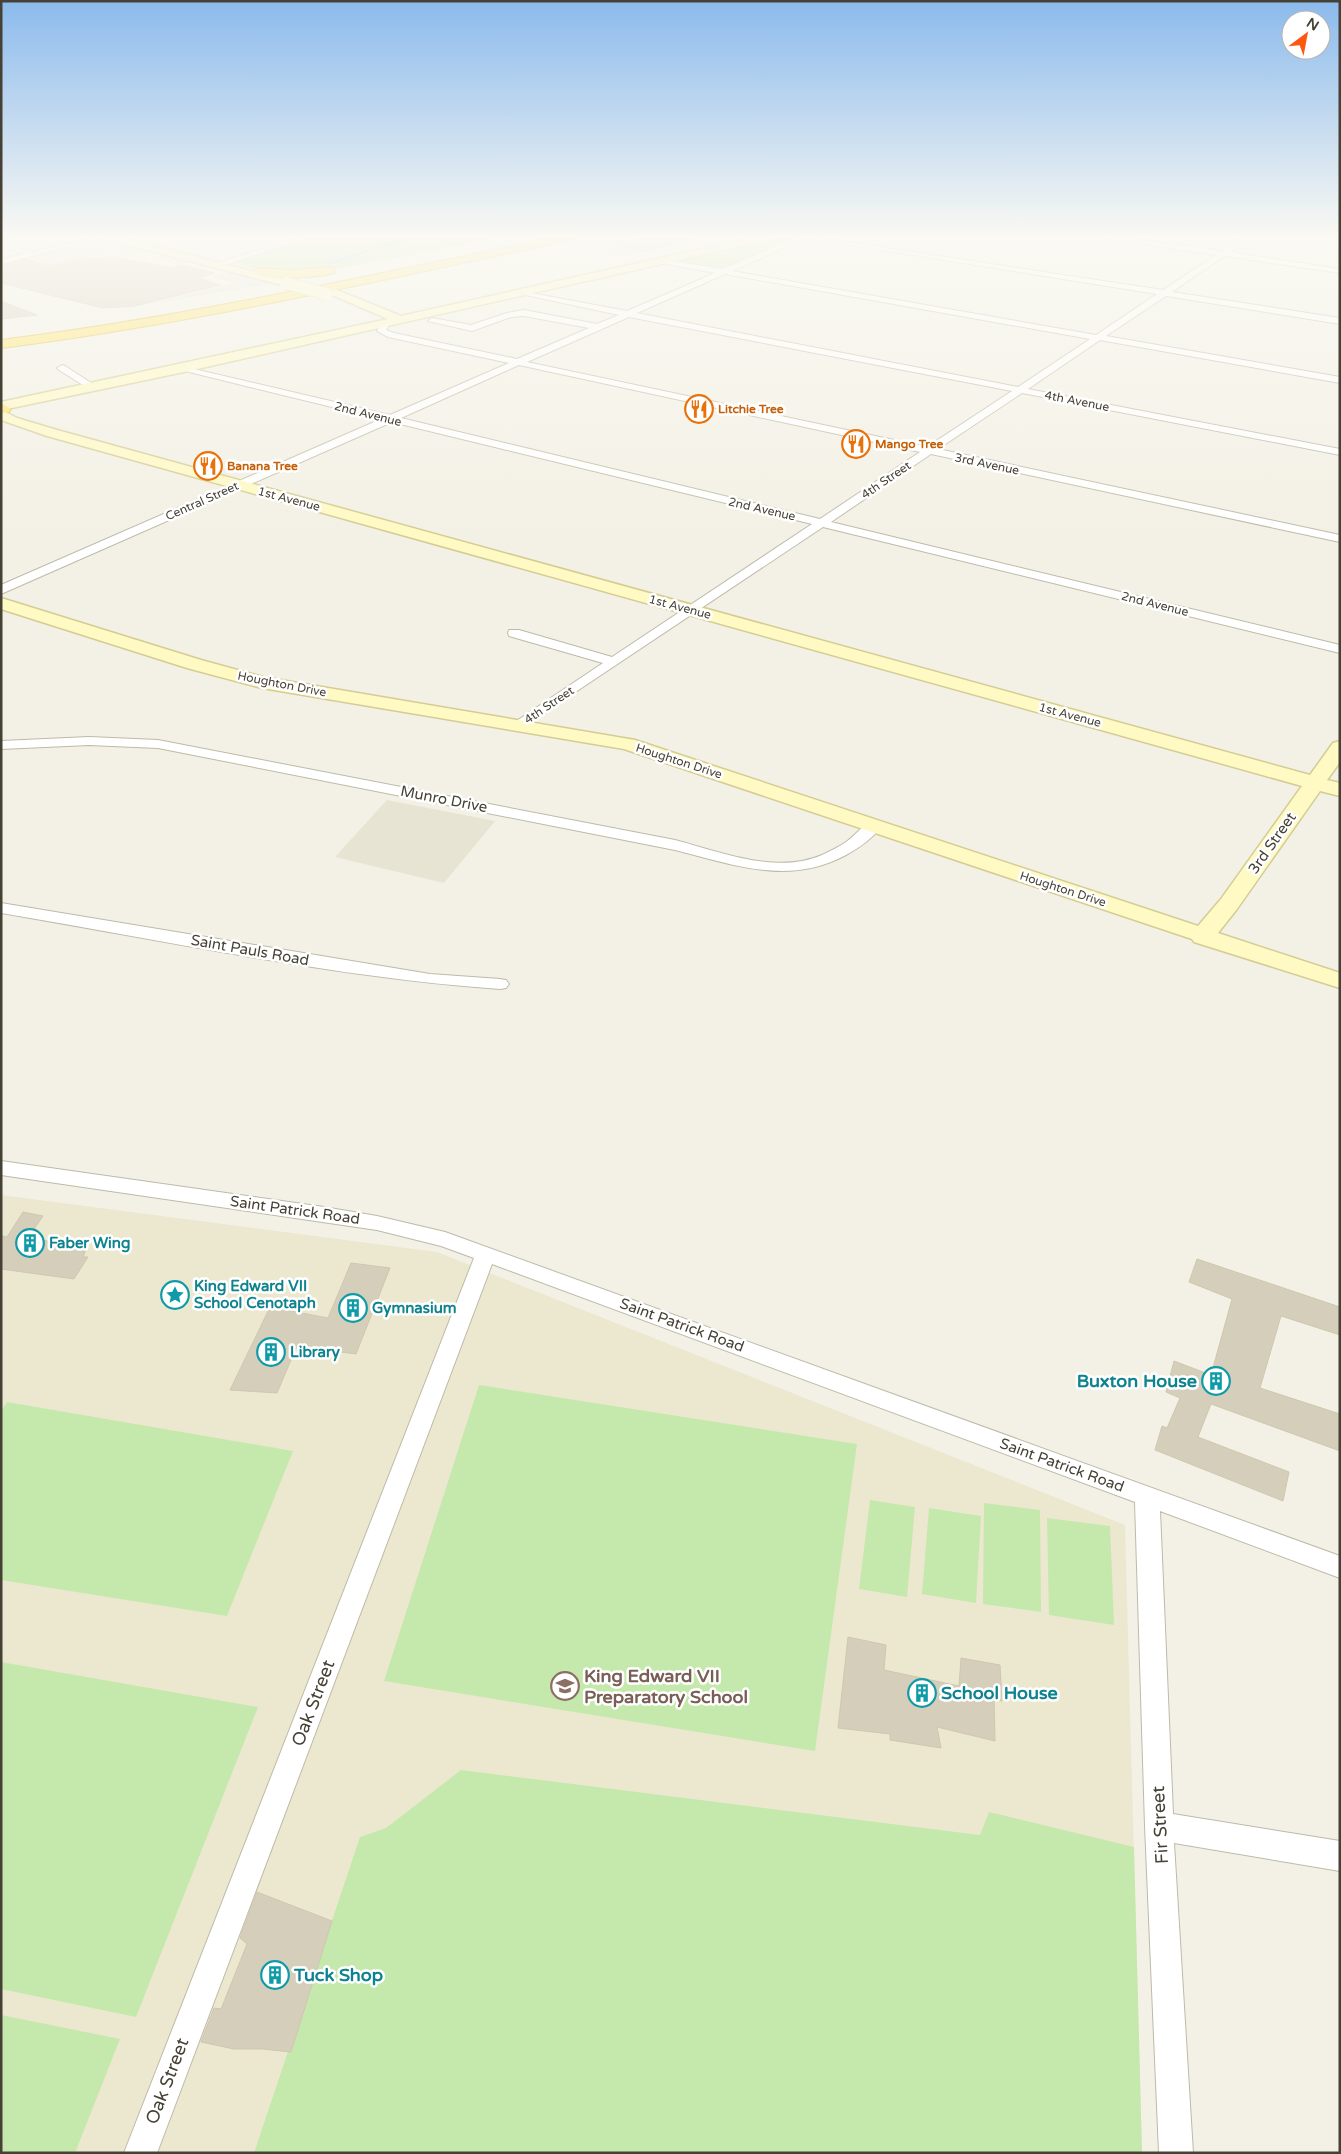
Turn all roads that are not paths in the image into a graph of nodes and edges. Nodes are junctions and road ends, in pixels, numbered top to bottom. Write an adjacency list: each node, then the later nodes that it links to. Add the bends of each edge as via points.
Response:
1 (19, 336): 10 (highway)
2 (65, 336): 12 (highway)
3 (73, 336): 13 (highway)
4 (328, 336): 16 (main road)
5 (396, 336): 14 (street, 3rd Avenue)
6 (578, 336): 14 (street, Central Street)
7 (738, 336): 19 (street, 4th Avenue)
8 (1083, 336): 11 (street)
9 (1101, 336): 11 (street, 4th Street)
10 (1, 338)
11 (1097, 338): 17 (street); 19 (street, 4th Street)
12 (1, 344)
13 (1, 348)
14 (517, 363): 21 (street, Central Street); 22 (street, 3rd Avenue)
15 (62, 368): 18 (street)
16 (184, 368): 18 (main road); 21 (street, 2nd Avenue)
17 (1340, 380)
18 (94, 388): 20 (main road)
19 (1018, 390): 22 (street, 4th Street); 23 (street, 4th Avenue)
20 (2, 409): 24 (main road, 1st Avenue, via 12,421)
21 (389, 419): 24 (street, Central Street); 25 (street, 2nd Avenue)
22 (929, 451): 25 (street, 4th Street); 26 (street, 3rd Avenue)
23 (1340, 452)
24 (239, 485): 27 (street, Central Street); 29 (main road, 1st Avenue)
25 (822, 523): 29 (street, 4th Street); 31 (street, 2nd Avenue)
26 (1340, 539)
27 (1, 590)
28 (1, 603): 33 (main road, Houghton Drive, via 262,682)
29 (692, 610): 32 (street, 4th Street); 36 (main road, 1st Avenue)
30 (514, 633): 32 (street)
31 (1340, 649)
32 (614, 662): 33 (street, 4th Street)
33 (520, 725): 38 (main road, Houghton Drive, via 628,744)
34 (1, 745): 38 (street, Munro Drive, via 89,741 158,744 468,803 775,867 804,866 828,858 852,845)
35 (1340, 747): 36 (street, 3rd Street)
36 (1314, 782): 37 (main road, 1st Avenue); 39 (street, 3rd Street)
37 (1340, 790)
38 (874, 826): 41 (main road, Houghton Drive)
39 (1229, 904): 41 (main road, via 1193,918); 42 (main road, 3rd Street)
40 (1, 908): 44 (street, Saint Pauls Road, via 430,979)
41 (1141, 916): 42 (main road, Houghton Drive)
42 (1202, 937): 43 (main road, Houghton Drive)
43 (1340, 982)
44 (500, 984)
45 (1, 1168): 46 (street, Saint Patrick Road, via 377,1223 445,1239)
46 (486, 1253): 47 (street, Saint Patrick Road); 51 (street, Oak Street)
47 (1147, 1497): 48 (street, Saint Patrick Road); 49 (street, Fir Street)
48 (1340, 1567)
49 (1160, 1826): 50 (street); 52 (street, Fir Street)
50 (1340, 1856)
51 (140, 2153)
52 (1176, 2153)

